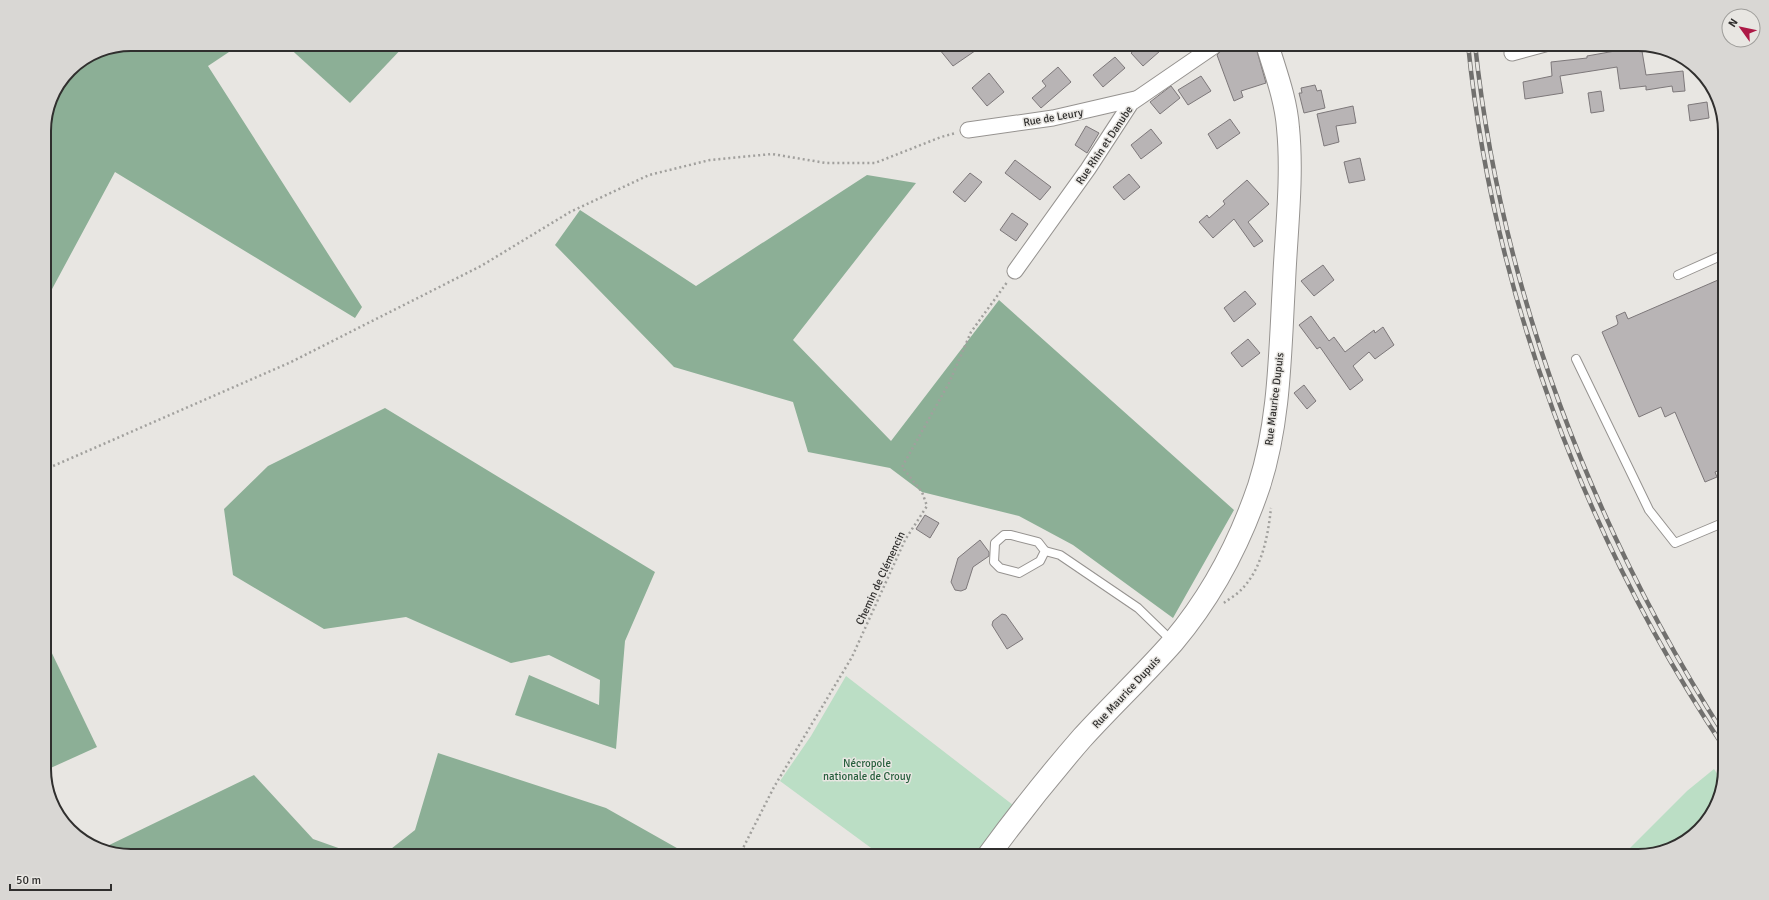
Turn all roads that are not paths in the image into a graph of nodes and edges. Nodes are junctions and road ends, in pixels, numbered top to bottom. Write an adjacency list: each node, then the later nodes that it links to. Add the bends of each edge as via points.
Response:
1 (1206, 51): 5 (street, Rue Rhin et Danube)
2 (1269, 51): 13 (main road, Rue Maurice Dupuis, via 1286,110 1289,142 1280,367 1271,439 1259,485 1223,569)
3 (1519, 51): 4 (street)
4 (1512, 53)
5 (1136, 98): 6 (street, Rue de Leury, via 1052,118); 8 (street, Rue Rhin et Danube)
6 (968, 130)
7 (1718, 257): 9 (lane)
8 (1015, 271)
9 (1678, 275)
10 (1576, 359): 11 (lane, via 1649,510 1675,544)
11 (1718, 525)
12 (1045, 551): 12 (lane, via 1038,542 1011,535 1004,536 995,543 994,562 1000,568 1019,572 1040,561); 13 (lane, via 1060,555 1138,608)
13 (1173, 642): 14 (main road, Rue Maurice Dupuis, via 1083,738)
14 (993, 849)

